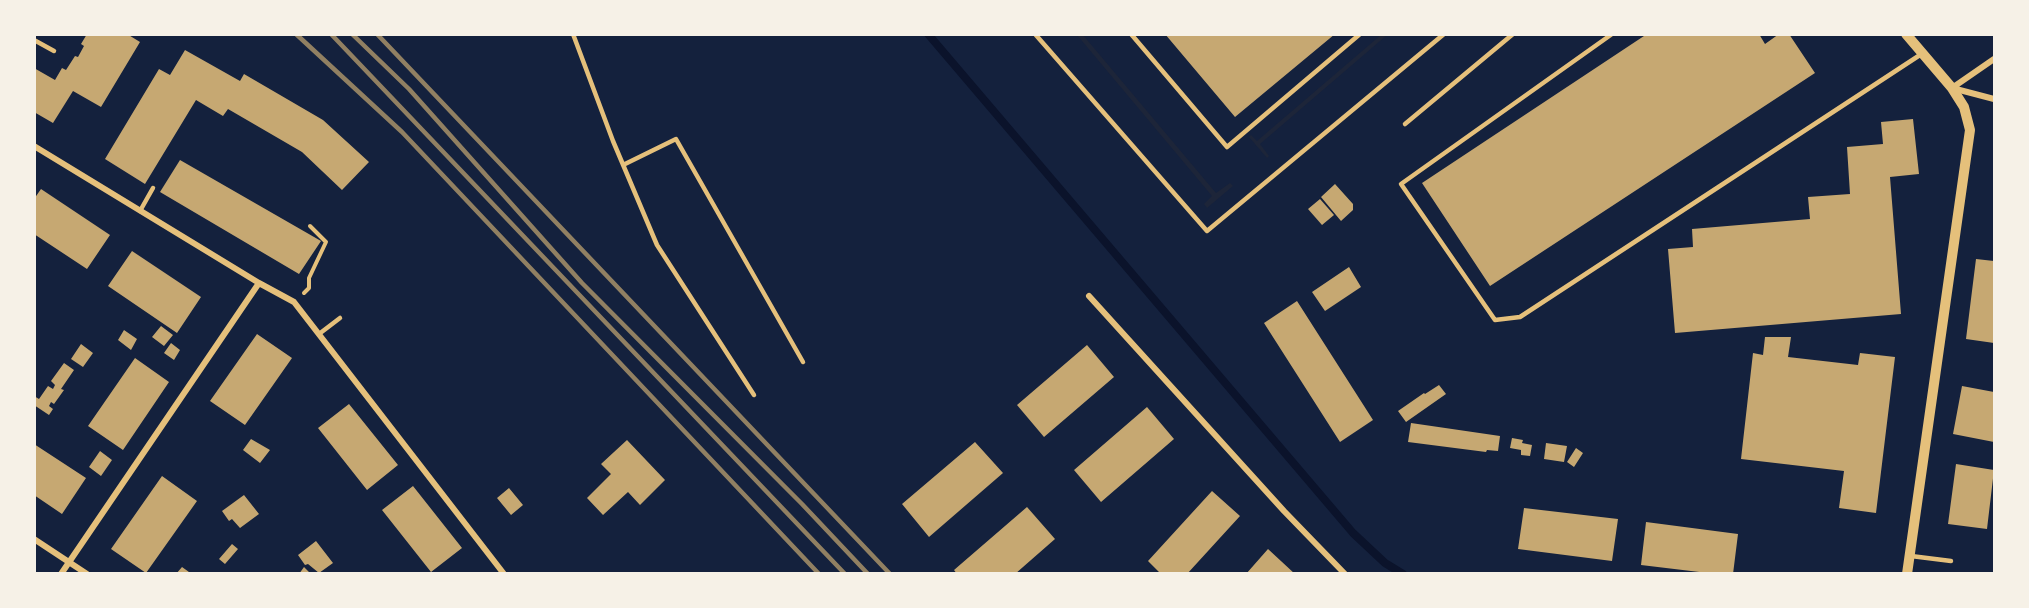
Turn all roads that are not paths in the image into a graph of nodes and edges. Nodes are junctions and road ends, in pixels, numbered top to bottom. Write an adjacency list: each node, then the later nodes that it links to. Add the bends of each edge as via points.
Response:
1 (573, 34): 17 (lane)
2 (1035, 34): 5 (lane, via 1208,231)
3 (1131, 34): 4 (lane, via 1227,147)
4 (1360, 34)
5 (1444, 34)
6 (1513, 34): 15 (lane)
7 (1612, 34): 11 (lane, via 1401,184 1495,320 1520,318)
8 (1906, 34): 11 (street)
9 (34, 39): 10 (lane)
10 (54, 51)
11 (1923, 53): 13 (street)
12 (1995, 59): 13 (street)
13 (1952, 88): 14 (street); 27 (street, via 1964,107 1970,130)
14 (1995, 99)
15 (1405, 124)
16 (34, 146): 19 (street)
17 (623, 165): 24 (lane, via 676,139); 25 (lane, via 657,245)
18 (153, 188): 19 (lane)
19 (140, 211): 20 (street)
20 (259, 284): 23 (street, via 294,302); 29 (street)
21 (1089, 296): 33 (street, via 1284,511)
22 (340, 318): 23 (lane)
23 (320, 334): 32 (street)
24 (803, 362)
25 (754, 395)
26 (34, 539): 29 (street)
27 (1911, 556): 28 (lane); 34 (street)
28 (1951, 561)
29 (69, 562): 30 (street); 31 (street)
30 (61, 573)
31 (87, 573)
32 (504, 573)
33 (1346, 573)
34 (1907, 573)

